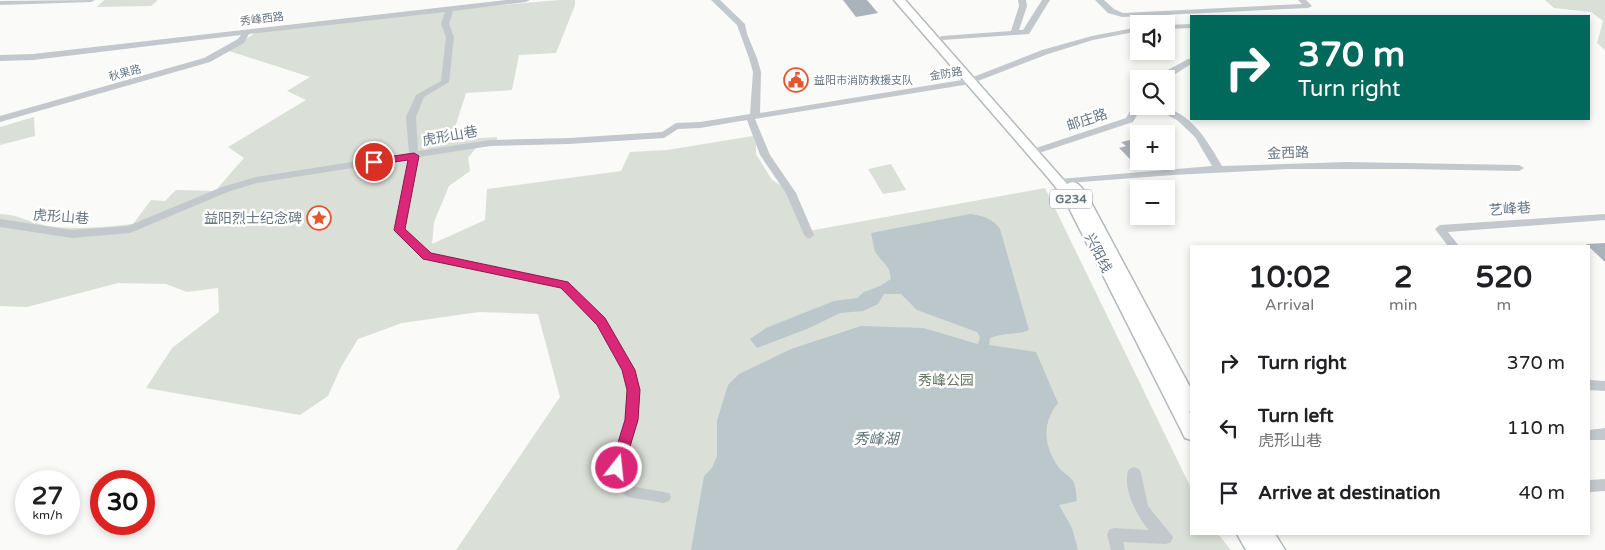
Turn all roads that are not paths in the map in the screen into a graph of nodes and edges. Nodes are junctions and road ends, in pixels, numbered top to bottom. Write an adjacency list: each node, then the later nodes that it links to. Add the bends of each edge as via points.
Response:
1 (91, 0): 10 (street)
2 (526, 0): 12 (street, 秀峰西路)
3 (715, 0): 25 (street, via 741,24 758,72)
4 (899, 0): 22 (highway, 兴阳线 / G234)
5 (908, 0): 18 (highway, 兴阳线 / G234)
6 (1022, 0): 17 (street)
7 (1046, 0): 17 (street, via 1026,32)
8 (1099, 0): 9 (street, via 1110,11 1122,15 1308,6)
9 (1302, 0)
10 (44, 1): 11 (street)
11 (0, 3)
12 (450, 9): 16 (street, 秀峰西路); 28 (street, via 445,24 450,36 445,82 420,95 411,117)
13 (1190, 26): 14 (street)
14 (1175, 27)
15 (1130, 31): 22 (street, 金防路, via 1045,52)
16 (247, 32): 19 (street, 秀峰西路); 26 (street, 秋果路, via 241,41 207,60)
17 (1014, 33): 18 (street)
18 (942, 38): 22 (highway, 兴阳线 / G234)
19 (0, 58)
20 (1190, 62): 21 (street)
21 (1175, 70)
22 (974, 80): 25 (street, 金防路); 27 (highway, 兴阳线 / G234)
23 (1133, 115): 27 (street, 邮庄路, via 1130,120)
24 (1174, 115): 30 (street, via 1199,135)
25 (752, 116): 28 (street, 虎形山巷, via 676,126 664,135 570,142 490,142); 34 (street, via 765,155 791,193)
26 (0, 119)
27 (1037, 150): 31 (highway, 兴阳线 / G234)
28 (414, 156): 33 (street, 虎形山巷, via 256,180 130,229 72,234); 45 (street, via 399,230 427,256 564,285 601,321 628,370 633,390 632,420 617,468 619,482 633,493)
29 (1519, 168): 30 (street, 金西路, via 1356,164)
30 (1219, 170): 31 (street, 金西路)
31 (1064, 182): 38 (highway, 兴阳线 / G234)
32 (1605, 217): 35 (street, 艺峰巷, via 1440,229)
33 (0, 223)
34 (809, 235)
35 (1453, 245)
36 (1590, 385): 37 (street)
37 (1605, 386)
38 (1187, 402): 39 (highway, 兴阳线 / G234)
39 (1190, 425)
40 (1605, 434): 41 (street)
41 (1590, 435)
42 (1134, 473): 48 (street, via 1140,504 1148,520 1166,537 1114,535)
43 (1605, 485): 44 (street)
44 (1590, 486)
45 (664, 497)
46 (1248, 535): 49 (highway)
47 (1265, 535): 50 (highway)
48 (1118, 550)
49 (1257, 550)
50 (1275, 550)

